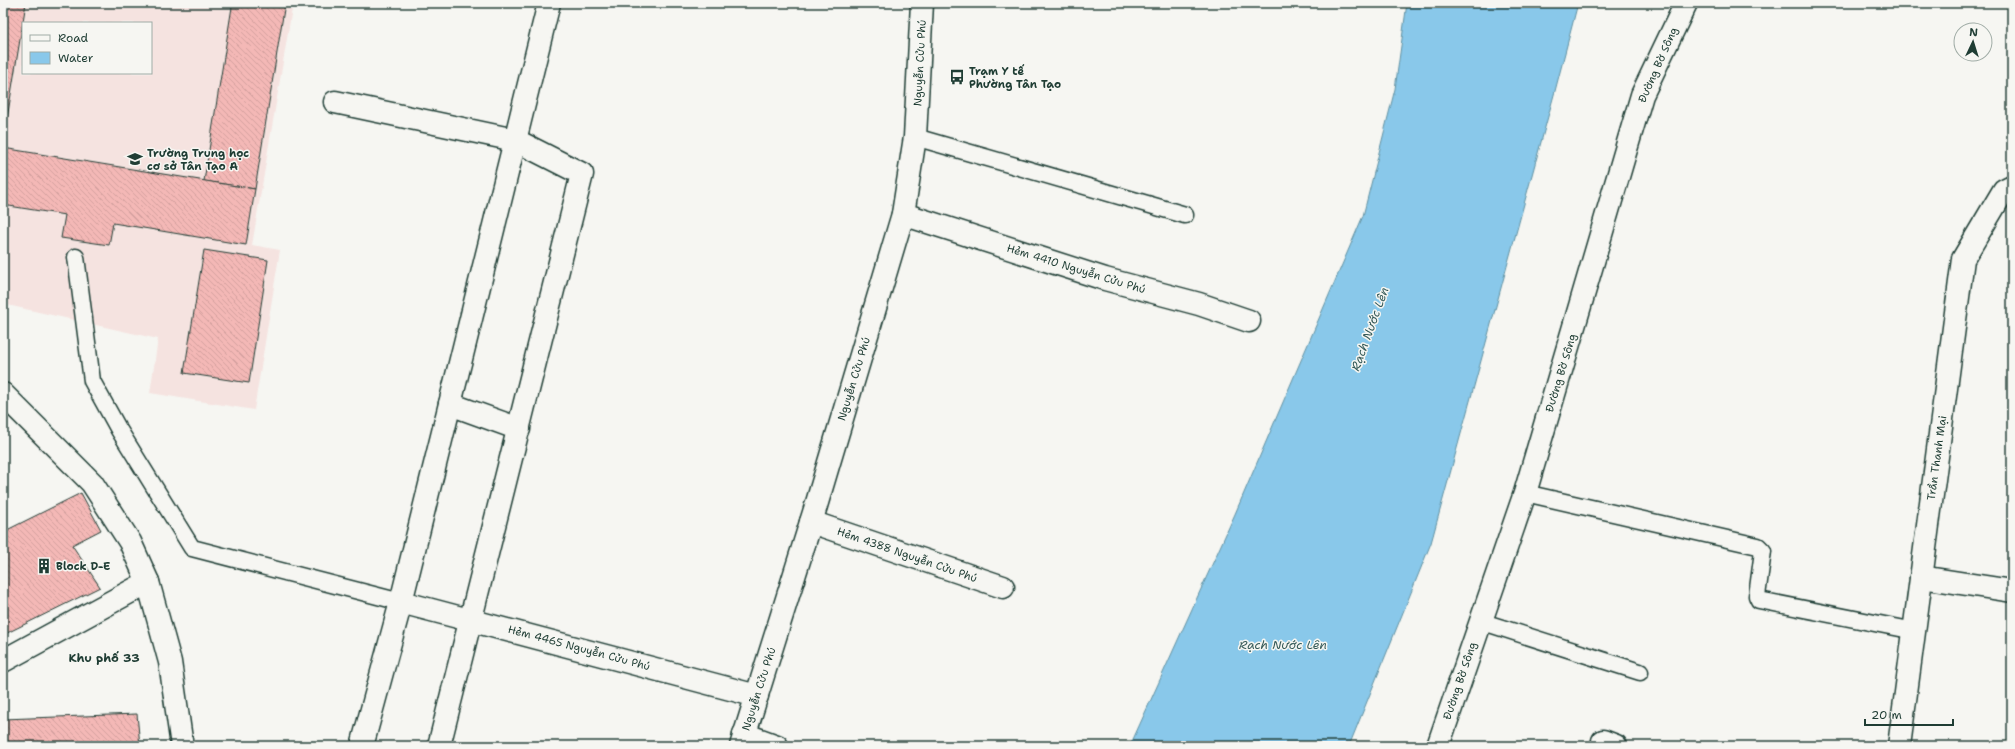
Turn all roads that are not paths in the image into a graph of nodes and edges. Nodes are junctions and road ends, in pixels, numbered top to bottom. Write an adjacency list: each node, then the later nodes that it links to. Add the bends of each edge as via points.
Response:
1 (550, 3): 6 (street)
2 (922, 3): 5 (street, Nguyễn Cửu Phú)
3 (1686, 3): 15 (street, Đường Bờ Sông, via 1642,95)
4 (335, 102): 6 (street)
5 (915, 137): 8 (street, Nguyễn Cửu Phú); 9 (lane)
6 (515, 140): 13 (street); 14 (street, via 582,174)
7 (2012, 186): 17 (street, Trần Thanh Mại, via 2004,190 1963,259)
8 (903, 214): 11 (street, Hẻm 4410 Nguyễn Cửu Phú, via 1105,279 1199,304); 16 (street, Nguyễn Cửu Phú)
9 (1185, 215)
10 (76, 257): 21 (lane, via 92,381 119,430 192,548)
11 (1249, 321)
12 (3, 394): 18 (street, via 92,483 130,542)
13 (450, 404): 14 (street); 21 (street)
14 (519, 429): 22 (street)
15 (1525, 493): 23 (street, Đường Bờ Sông); 24 (lane, via 1758,546 1763,551 1757,596 1759,600)
16 (811, 522): 19 (street, Hẻm 4388 Nguyễn Cửu Phú); 27 (street, Nguyễn Cửu Phú)
17 (1921, 577): 20 (street); 24 (street, Trần Thanh Mại)
18 (148, 582): 25 (street); 29 (street, via 170,662)
19 (1003, 587)
20 (2012, 591)
21 (401, 602): 22 (street, Hẻm 4465 Nguyễn Cửu Phú); 30 (street)
22 (472, 620): 27 (street, Hẻm 4465 Nguyễn Cửu Phú); 31 (street)
23 (1480, 621): 26 (lane); 33 (street, Đường Bờ Sông)
24 (1915, 631): 34 (street, Trần Thanh Mại)
25 (3, 660)
26 (1640, 672)
27 (757, 696): 28 (street, Nguyễn Cửu Phú)
28 (742, 740): 32 (street)
29 (182, 746)
30 (362, 746)
31 (440, 746)
32 (777, 746)
33 (1438, 746)
34 (1899, 746)

